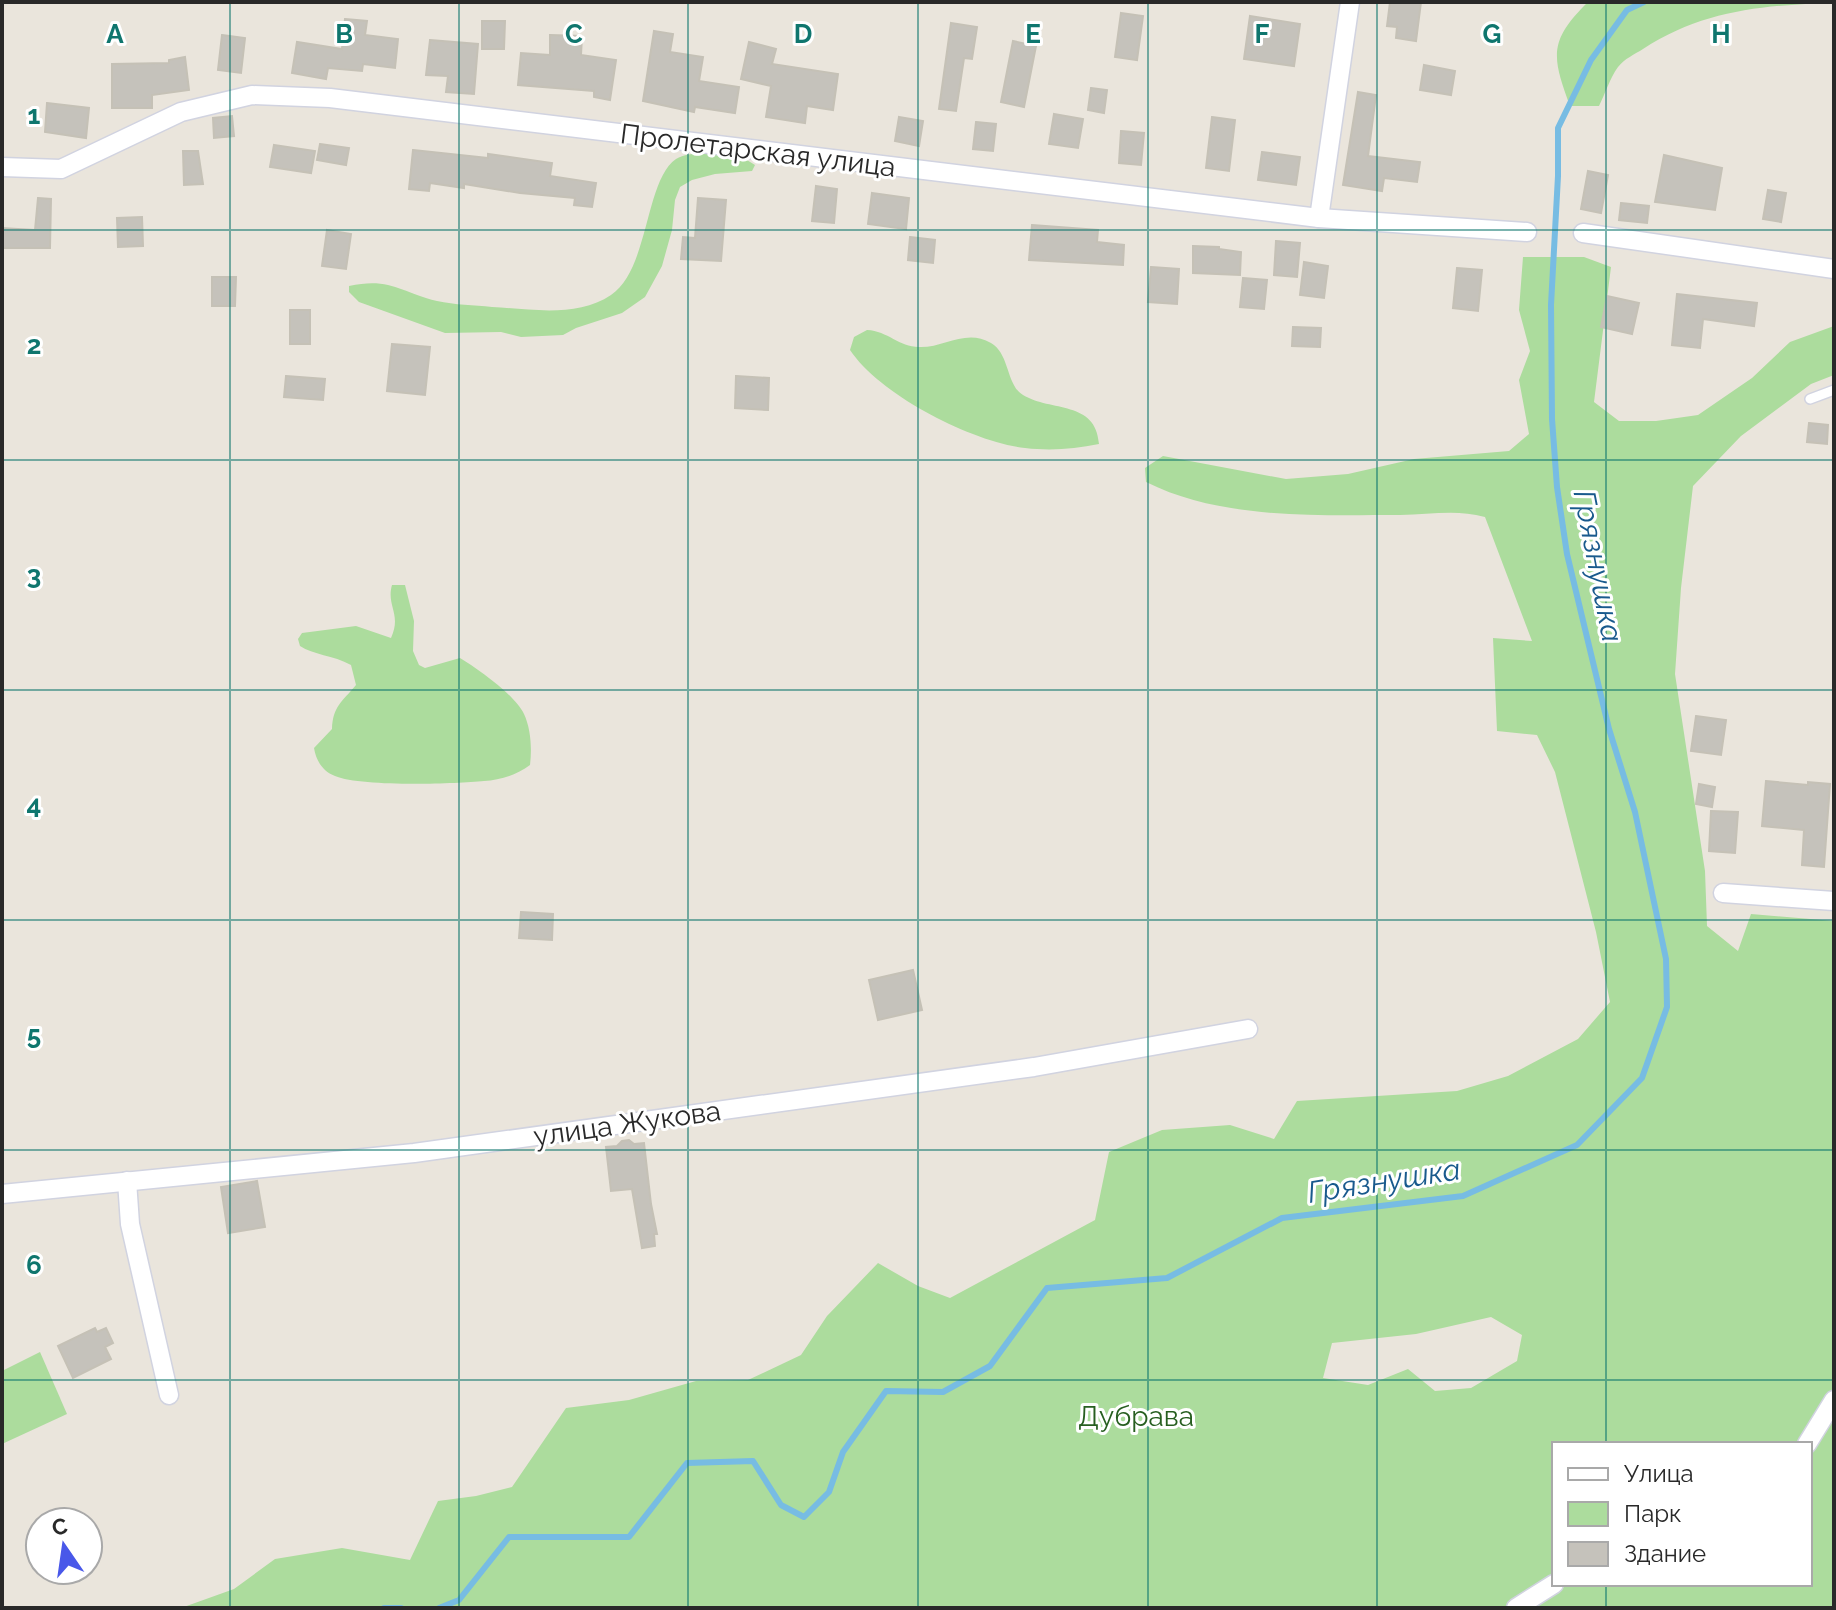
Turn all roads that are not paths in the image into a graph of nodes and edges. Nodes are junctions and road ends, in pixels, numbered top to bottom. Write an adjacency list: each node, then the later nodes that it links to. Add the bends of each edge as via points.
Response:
1 (1350, 2): 3 (street)
2 (2, 167): 3 (street, Пролетарская улица, via 61,169 181,112 252,95 330,98)
3 (1319, 218): 4 (street, Пролетарская улица)
4 (1527, 232)
5 (1583, 233): 6 (street)
6 (1834, 269)
7 (1834, 390): 8 (lane)
8 (1810, 399)
9 (1723, 893): 10 (street)
10 (1834, 901)
11 (1248, 1029): 12 (street, улица Жукова, via 1034,1067 414,1153)
12 (127, 1181): 13 (street, улица Жукова); 14 (street, via 130,1224)
13 (2, 1194)
14 (169, 1395)
15 (1834, 1400): 16 (street)
16 (1808, 1442)
17 (1552, 1585): 18 (street)
18 (1516, 1608)

